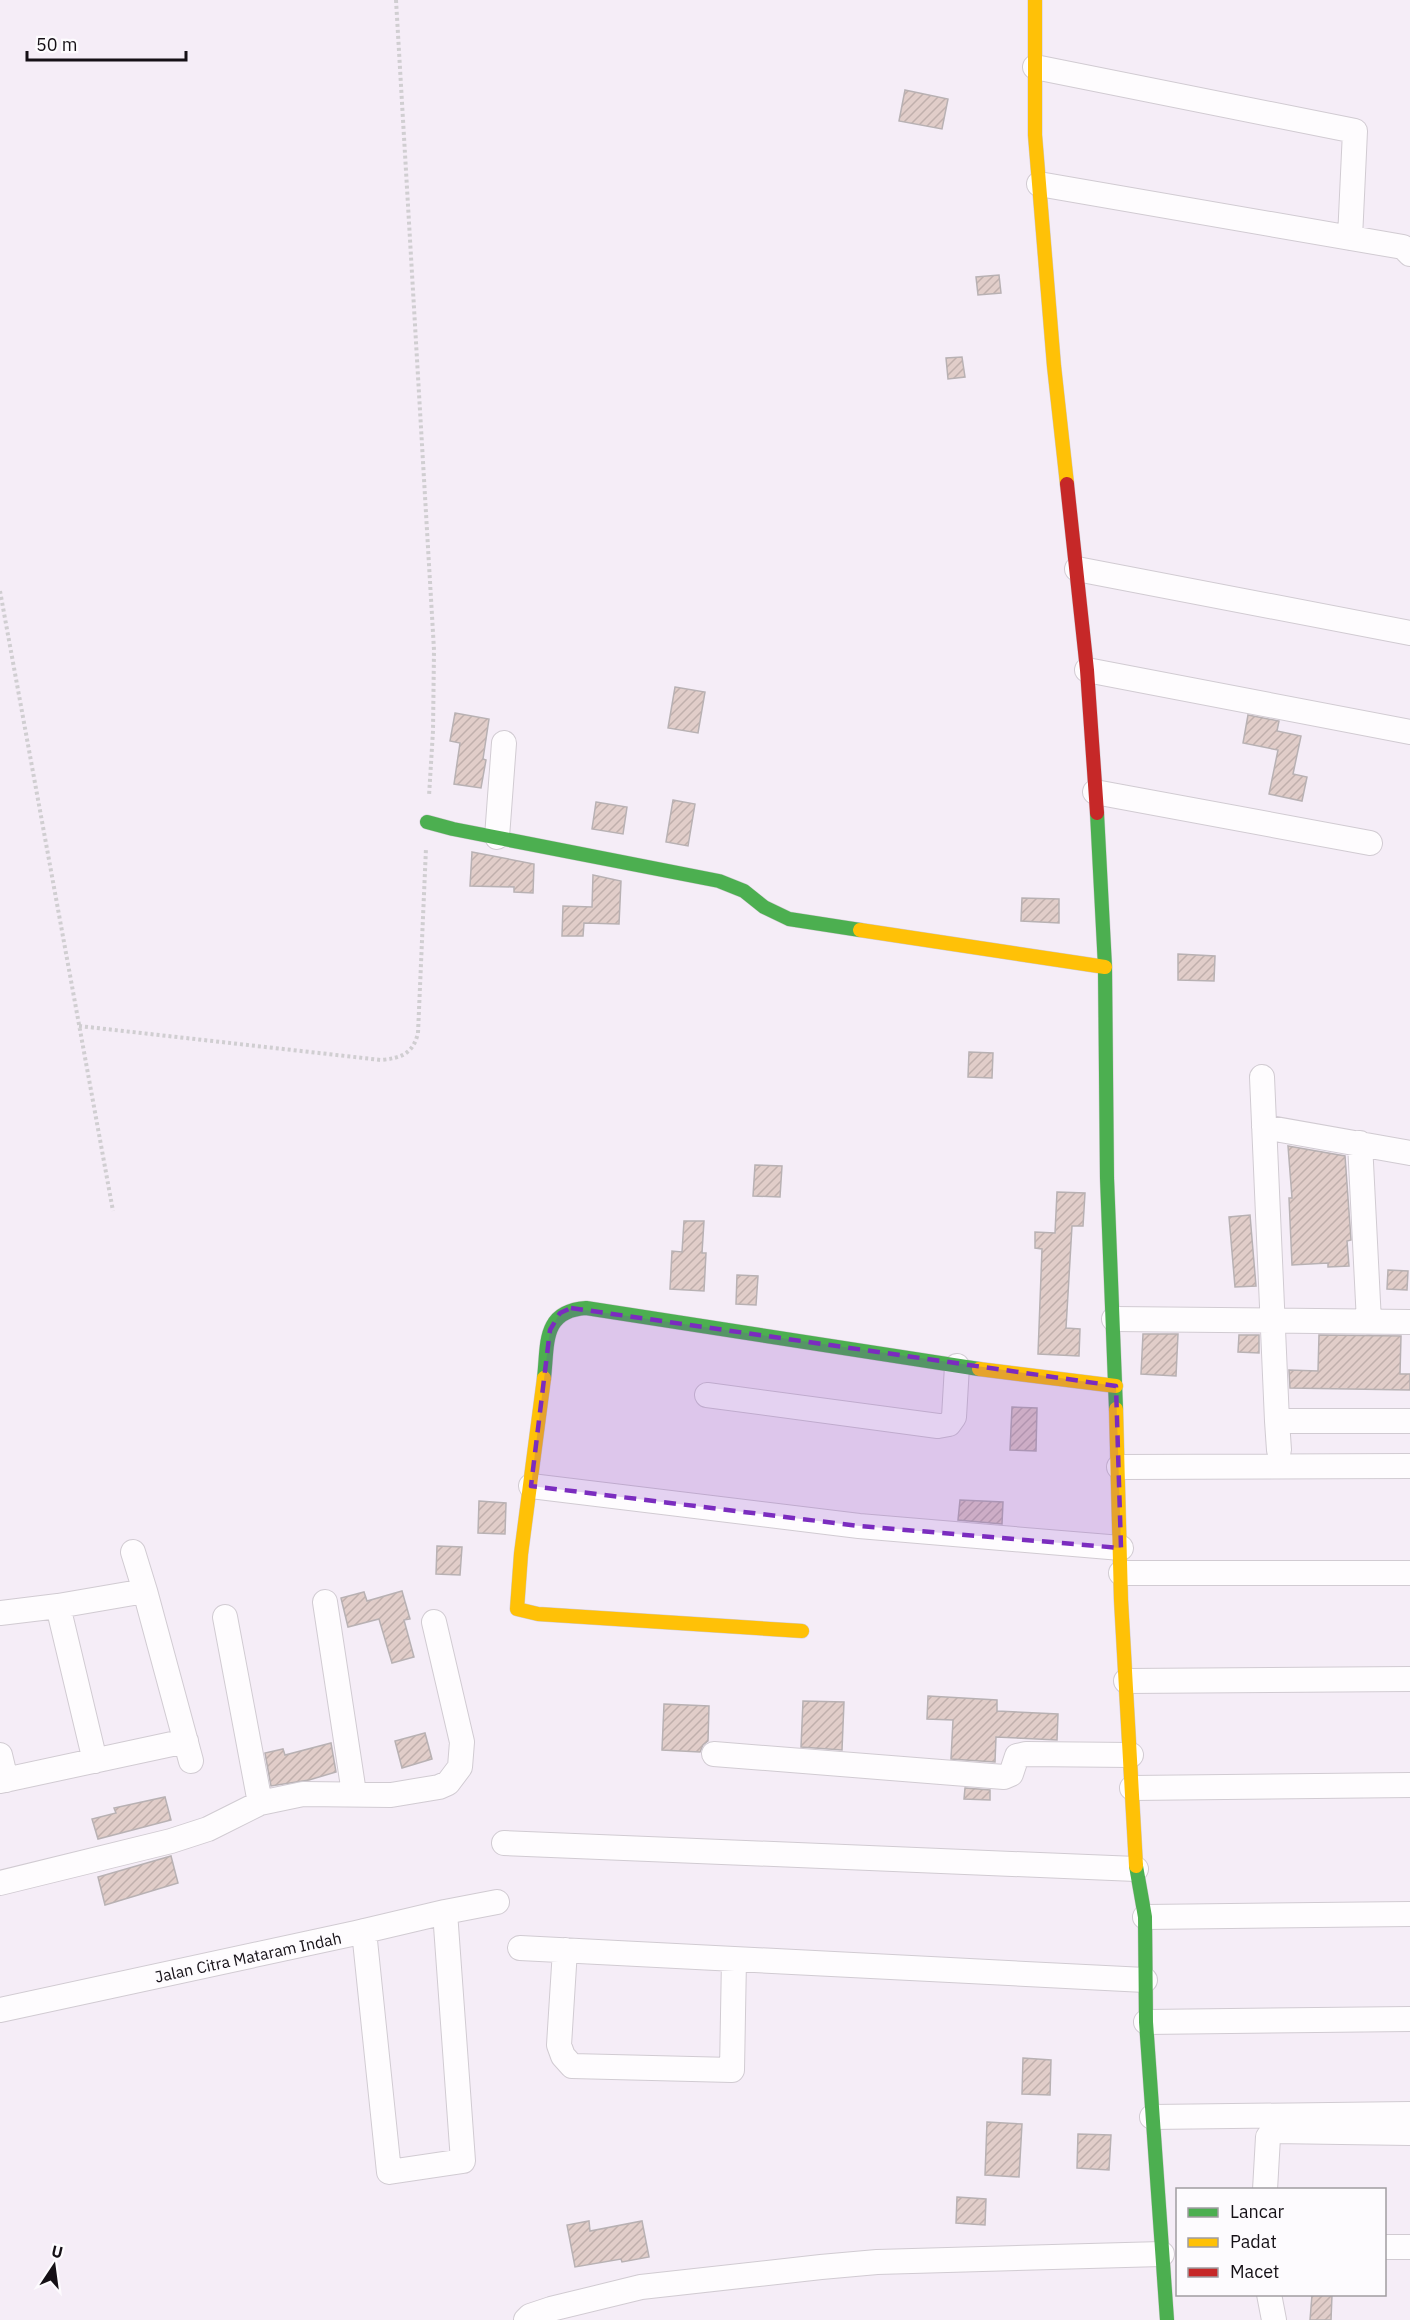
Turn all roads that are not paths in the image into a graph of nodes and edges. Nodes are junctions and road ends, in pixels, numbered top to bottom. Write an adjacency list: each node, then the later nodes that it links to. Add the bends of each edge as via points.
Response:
1 (1035, 0): 2 (street)
2 (1035, 67): 3 (street); 4 (street, via 1355,131)
3 (1039, 184): 4 (street); 6 (street)
4 (1350, 238): 5 (street, via 1403,247)
5 (1410, 254)
6 (1077, 569): 7 (street); 8 (street)
7 (1410, 633)
8 (1088, 670): 9 (street); 11 (street)
9 (1410, 732)
10 (504, 743): 13 (street)
11 (1095, 792): 14 (street); 15 (street)
12 (427, 822): 13 (street)
13 (497, 837): 15 (street, via 735,885 769,911 789,919)
14 (1370, 843)
15 (1105, 967): 20 (street, via 1107,1179)
16 (1262, 1077): 17 (street)
17 (1264, 1127): 18 (street); 21 (street)
18 (1360, 1143): 19 (street); 22 (street)
19 (1410, 1152)
20 (1114, 1319): 21 (street); 25 (street)
21 (1273, 1319): 22 (street); 27 (street)
22 (1369, 1322): 23 (street)
23 (1410, 1322)
24 (957, 1366): 25 (street); 26 (street, via 954,1417 949,1424 938,1426); 32 (street, via 571,1308 560,1313 550,1330)
25 (1116, 1386): 31 (street)
26 (707, 1395)
27 (1277, 1421): 28 (street); 29 (street)
28 (1410, 1421)
29 (1279, 1450)
30 (1410, 1466): 31 (street)
31 (1119, 1467): 33 (street)
32 (539, 1487): 33 (street, via 876,1528); 43 (street, via 521,1554 517,1609)
33 (1121, 1548): 35 (street)
34 (133, 1552): 37 (street)
35 (1121, 1573): 36 (street); 45 (street)
36 (1410, 1573)
37 (145, 1591): 39 (street); 49 (street, via 188,1751)
38 (325, 1602): 53 (street)
39 (58, 1606): 40 (street); 49 (street)
40 (0, 1613)
41 (225, 1617): 54 (street)
42 (435, 1622): 53 (street, via 462,1742 460,1767 439,1787 391,1795)
43 (802, 1631)
44 (1410, 1679): 45 (street)
45 (1126, 1681): 48 (street)
46 (714, 1754): 48 (street, via 1004,1776 1011,1774 1017,1756 1026,1754)
47 (0, 1755): 50 (street)
48 (1131, 1755): 52 (street)
49 (95, 1761): 50 (street)
50 (3, 1781)
51 (1410, 1785): 52 (street)
52 (1132, 1788): 56 (street)
53 (354, 1793): 54 (street, via 303,1794)
54 (260, 1803): 57 (street, via 208,1829 171,1841)
55 (504, 1843): 56 (street)
56 (1136, 1869): 61 (street)
57 (0, 1883)
58 (497, 1902): 59 (street, Jalan Citra Mataram Indah)
59 (445, 1912): 62 (street, Jalan Citra Mataram Indah); 62 (street, via 463,2161 389,2172)
60 (1410, 1914): 61 (street)
61 (1145, 1917): 66 (street)
62 (364, 1931): 67 (street, Jalan Citra Mataram Indah)
63 (520, 1948): 64 (street)
64 (565, 1950): 65 (street); 65 (street, via 559,2045 572,2066 732,2070)
65 (734, 1959): 66 (street)
66 (1144, 1980): 69 (street)
67 (0, 2010)
68 (1410, 2019): 69 (street)
69 (1146, 2022): 71 (street)
70 (1410, 2114): 71 (street)
71 (1152, 2117): 74 (street)
72 (1410, 2133): 73 (street, via 1273,2132 1268,2137)
73 (1265, 2188)
74 (1168, 2203): 77 (street)
75 (1386, 2247): 76 (street)
76 (1410, 2247)
77 (1162, 2253): 79 (street, via 821,2267 641,2287 551,2309); 80 (street)
78 (1269, 2296): 81 (street)
79 (526, 2320)
80 (1167, 2320)
81 (1274, 2320)

